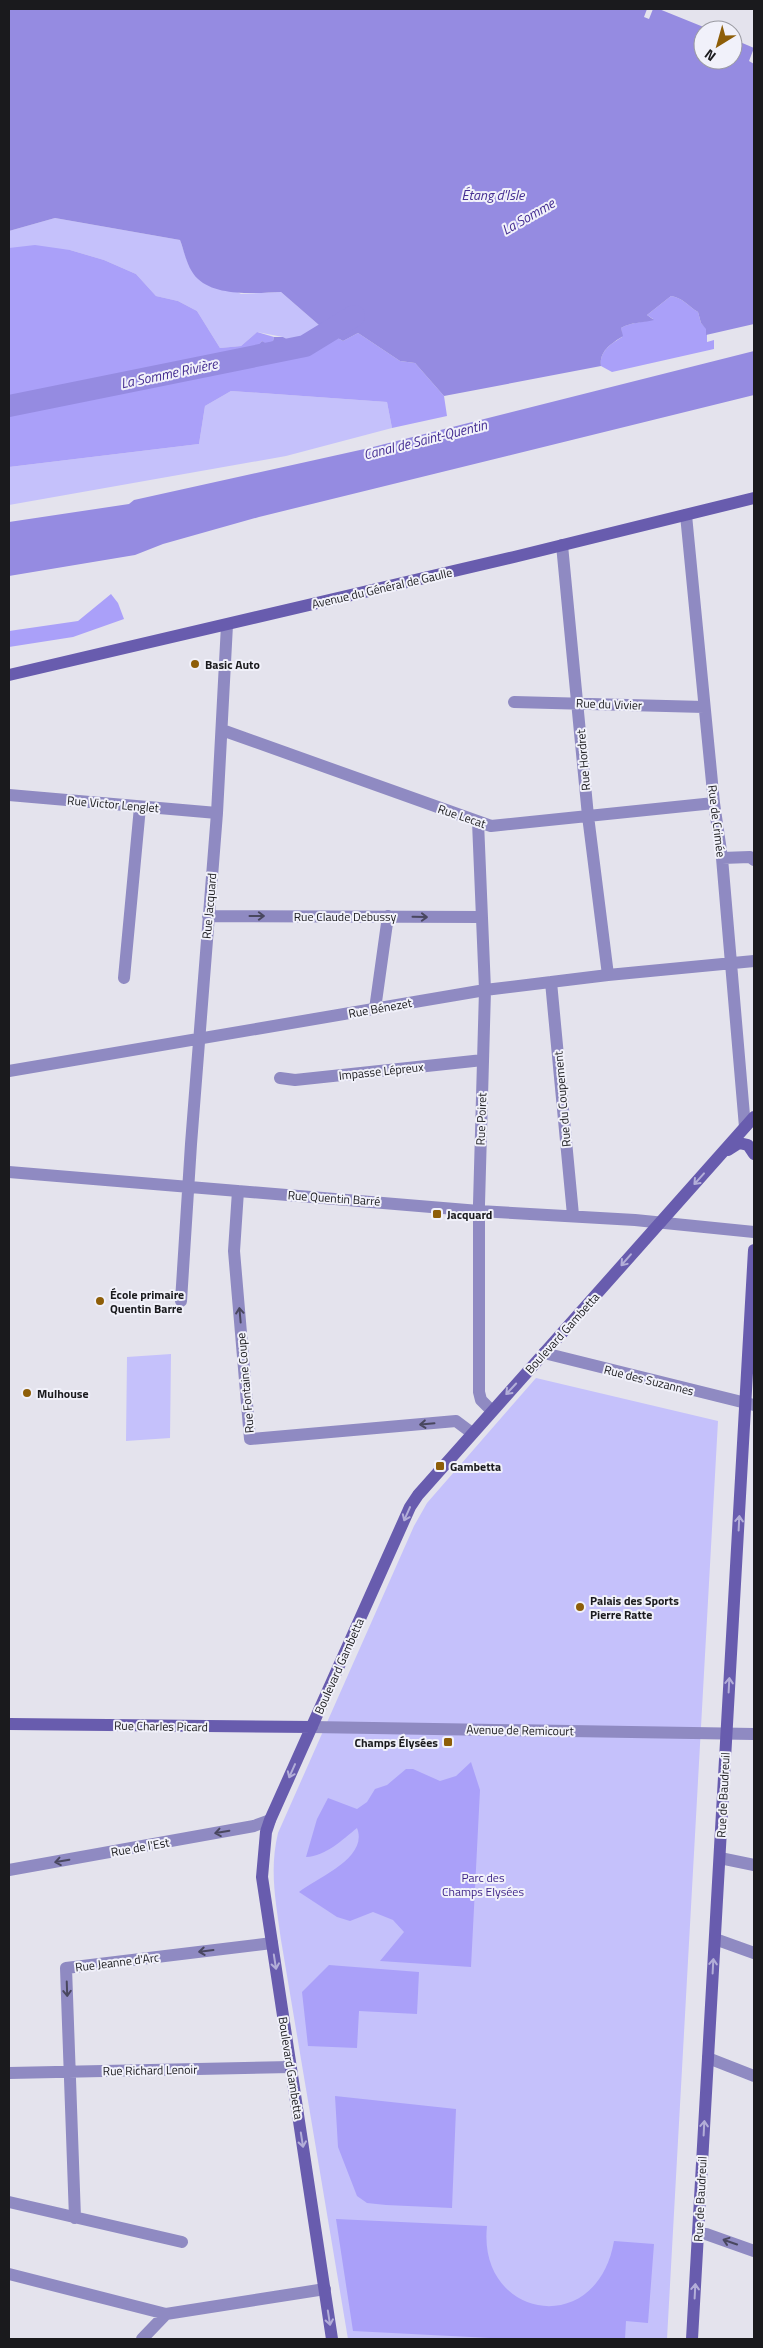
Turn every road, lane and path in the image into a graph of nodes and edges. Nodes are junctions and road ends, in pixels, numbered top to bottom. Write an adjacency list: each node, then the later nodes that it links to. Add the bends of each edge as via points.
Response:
1 (754, 498): 2 (main road, Avenue du Général de Gaulle)
2 (686, 515): 3 (main road, Avenue du Général de Gaulle); 8 (street, Rue de Crimée)
3 (562, 545): 4 (main road, Avenue du Général de Gaulle); 7 (street, Rue Hordret)
4 (227, 625): 5 (main road, Avenue du Général de Gaulle); 9 (street, Rue Jacquard)
5 (9, 675)
6 (514, 702): 7 (street, Rue du Vivier)
7 (577, 703): 8 (street, Rue du Vivier); 14 (street, Rue Hordret)
8 (704, 707): 11 (street, Rue de Crimée)
9 (222, 730): 13 (street, Rue Jacquard); 15 (street, Rue Lecat)
10 (9, 795): 12 (street, Rue Victor Lenglet)
11 (714, 803): 14 (street, Rue Lecat); 17 (street, Rue de Crimée)
12 (140, 807): 13 (street, Rue Victor Lenglet); 24 (street)
13 (217, 813): 18 (street, Rue Jacquard)
14 (588, 816): 15 (street, Rue Lecat, via 491,826); 23 (street, Rue Hordret)
15 (478, 822): 20 (street, Rue Poiret)
16 (753, 856): 17 (street)
17 (722, 858): 22 (street, Rue de Crimée)
18 (208, 916): 19 (street, Rue Claude Debussy, one-way to 19); 28 (street, Rue Jacquard)
19 (388, 916): 20 (street, Rue Claude Debussy, one-way to 20); 27 (street)
20 (482, 917): 26 (street, Rue Poiret)
21 (754, 961): 22 (street, Rue Bénezet)
22 (729, 964): 23 (street, Rue Bénezet); 33 (street, Rue de Crimée)
23 (608, 975): 25 (street, Rue Bénezet)
24 (124, 978)
25 (551, 982): 26 (street, Rue Bénezet); 40 (street, Rue du Coupement)
26 (485, 990): 27 (street, Rue Bénezet); 29 (street, Rue Poiret)
27 (375, 1009): 28 (street, Rue Bénezet)
28 (199, 1038): 30 (street, Rue Bénezet); 37 (street, Rue Jacquard)
29 (483, 1060): 31 (street, Impasse Lépreux, via 295,1080); 39 (street, Rue Poiret)
30 (9, 1071)
31 (280, 1078)
32 (754, 1117): 33 (main road, Boulevard Gambetta)
33 (745, 1127): 34 (main road, Boulevard Gambetta)
34 (722, 1153): 35 (main road, via 739,1143 748,1146); 41 (main road, Boulevard Gambetta, one-way to 41)
35 (754, 1154)
36 (9, 1172): 37 (street, Rue Quentin Barré)
37 (188, 1186): 38 (street, Rue Quentin Barré); 44 (street, Rue Jacquard)
38 (238, 1191): 39 (street, Rue Quentin Barré); 48 (street, Rue Fontaine Coupe, one-way to 38, via 456,1421 250,1439 234,1251)
39 (480, 1210): 40 (street, Rue Quentin Barré); 47 (street, Rue Poiret, via 479,1392 481,1400)
40 (573, 1215): 41 (street, Rue Quentin Barré)
41 (659, 1224): 42 (street, Rue Quentin Barré); 45 (main road, Boulevard Gambetta, one-way to 45)
42 (754, 1232)
43 (754, 1250): 46 (main road, Rue de Baudreuil)
44 (181, 1301)
45 (544, 1353): 46 (street, Rue des Suzannes); 47 (main road, Boulevard Gambetta, one-way to 47)
46 (750, 1404): 51 (main road, Rue de Baudreuil, one-way to 46)
47 (491, 1410): 48 (main road, Boulevard Gambetta)
48 (472, 1432): 50 (main road, Boulevard Gambetta, one-way to 50, via 410,1507)
49 (9, 1724): 50 (main road, Rue Charles Picard)
50 (312, 1727): 51 (street, Avenue de Remicourt); 53 (main road, Boulevard Gambetta, one-way to 53)
51 (727, 1734): 52 (street, Avenue de Remicourt); 54 (main road, Rue de Baudreuil)
52 (754, 1734)
53 (270, 1820): 56 (street, Rue de l'Est, one-way to 56, via 254,1826); 58 (main road, Boulevard Gambetta, via 262,1877)
54 (720, 1858): 55 (street); 57 (main road, Rue de Baudreuil)
55 (754, 1865)
56 (9, 1870)
57 (715, 1939): 59 (street); 60 (main road, Rue de Baudreuil, one-way to 57)
58 (272, 1943): 61 (main road, Boulevard Gambetta, one-way to 61); 62 (street, Rue Jeanne d'Arc, one-way to 62, via 66,1968)
59 (754, 1953)
60 (708, 2058): 64 (street); 67 (main road, Rue de Baudreuil, one-way to 60)
61 (291, 2067): 62 (street, Rue Richard Lenoir); 71 (main road, Boulevard Gambetta, one-way to 71)
62 (70, 2072): 63 (street, Rue Richard Lenoir); 66 (street)
63 (9, 2073)
64 (754, 2076)
65 (9, 2202): 66 (street)
66 (75, 2218): 68 (street)
67 (698, 2235): 69 (street, one-way to 67, via 706,2234); 75 (main road, Rue de Baudreuil, one-way to 67)
68 (182, 2242)
69 (754, 2251)
70 (9, 2274): 72 (street)
71 (325, 2289): 72 (street); 74 (main road, Boulevard Gambetta, one-way to 74)
72 (166, 2314): 73 (street)
73 (142, 2339)
74 (332, 2339)
75 (692, 2339)

